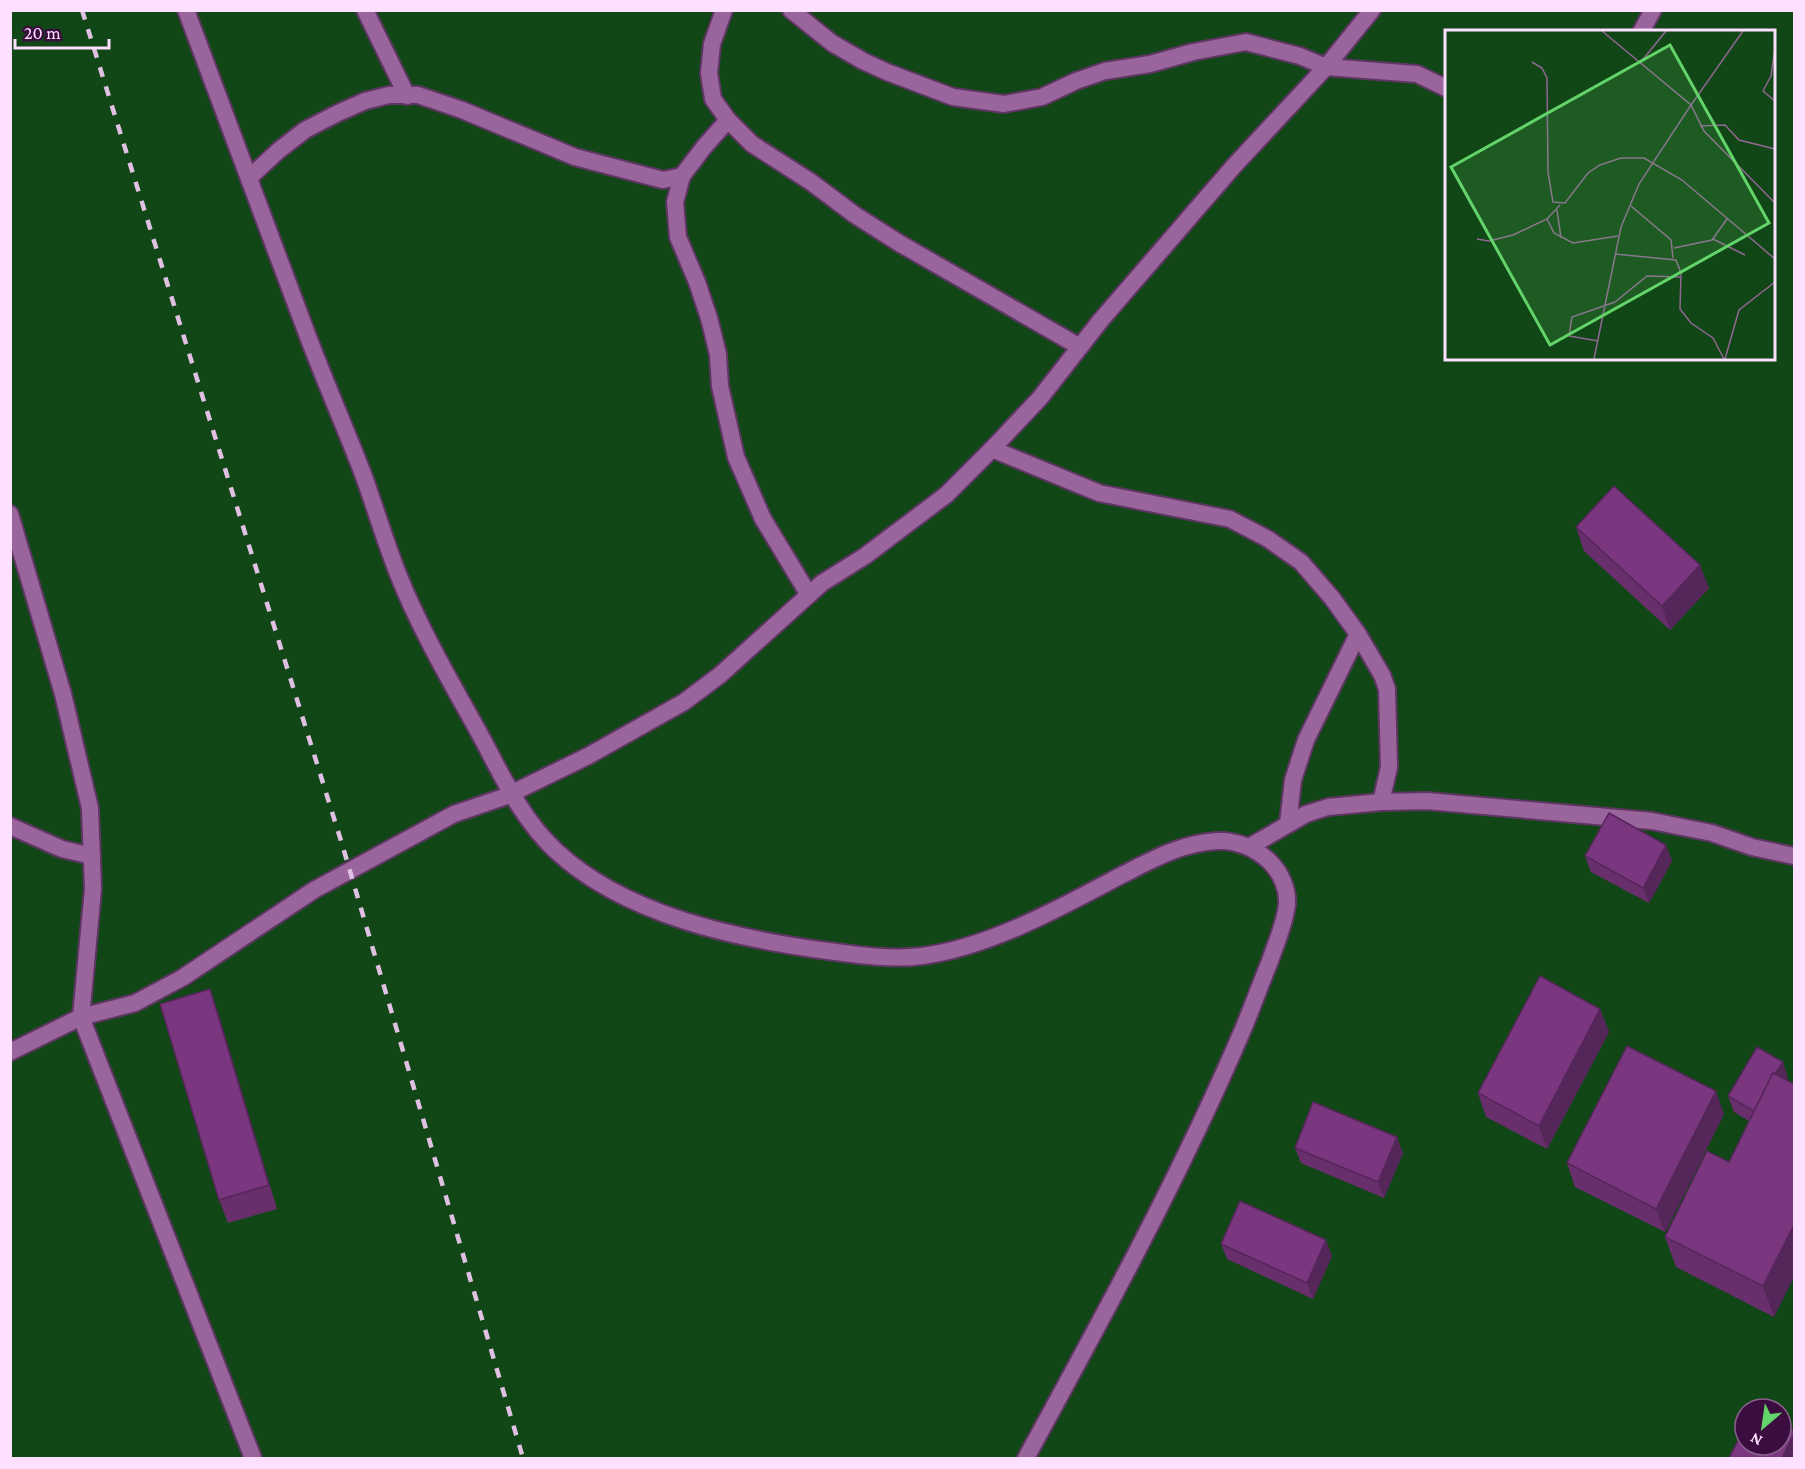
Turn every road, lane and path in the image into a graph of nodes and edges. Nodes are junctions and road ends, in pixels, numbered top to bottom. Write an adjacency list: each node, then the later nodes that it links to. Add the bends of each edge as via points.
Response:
1 (186, 10): 13 (street)
2 (365, 10): 10 (street)
3 (724, 10): 11 (street, via 712,44 709,73 713,99)
4 (791, 10): 8 (street, via 832,43 887,72 953,97 1004,104 1042,96 1105,71 1246,42)
5 (1372, 10): 8 (street)
6 (1653, 10): 7 (street)
7 (1642, 30)
8 (1326, 67): 9 (street, via 1417,74); 14 (street, via 1233,167)
9 (1445, 88)
10 (406, 96): 12 (street, via 418,95 462,110 574,157 663,180); 13 (street, via 389,95 365,101 305,130)
11 (728, 120): 12 (street); 14 (street, via 752,144 855,215)
12 (682, 176): 17 (street, via 675,202 678,237 709,318 736,457 763,519)
13 (249, 178): 19 (street, via 398,576 438,660)
14 (1080, 347): 15 (street, via 1040,398)
15 (992, 449): 17 (street, via 946,495); 18 (street, via 1099,493 1230,519 1301,562)
16 (10, 514): 24 (street, via 63,694 90,808)
17 (809, 595): 19 (street, via 684,702 588,756)
18 (1358, 634): 20 (street, via 1387,689 1389,767); 21 (street, via 1306,740 1293,780)
19 (511, 793): 23 (street, via 555,850 591,878 624,896 706,927 801,948 862,956 919,956 966,946 1020,925 1155,857 1192,844 1230,841); 26 (street, via 454,814 369,859 314,890 182,978 135,1003)
20 (1381, 802): 21 (street, via 1328,807); 25 (street, via 1427,801 1652,821)
21 (1288, 824): 23 (street)
22 (10, 826): 24 (street, via 62,849)
23 (1249, 847): 29 (street, via 1272,864 1286,887 1287,905 1281,930 1215,1094)
24 (92, 856): 26 (street, via 93,889)
25 (1794, 856)
26 (81, 1017): 27 (street); 28 (street)
27 (10, 1052)
28 (252, 1458)
29 (1026, 1458)

